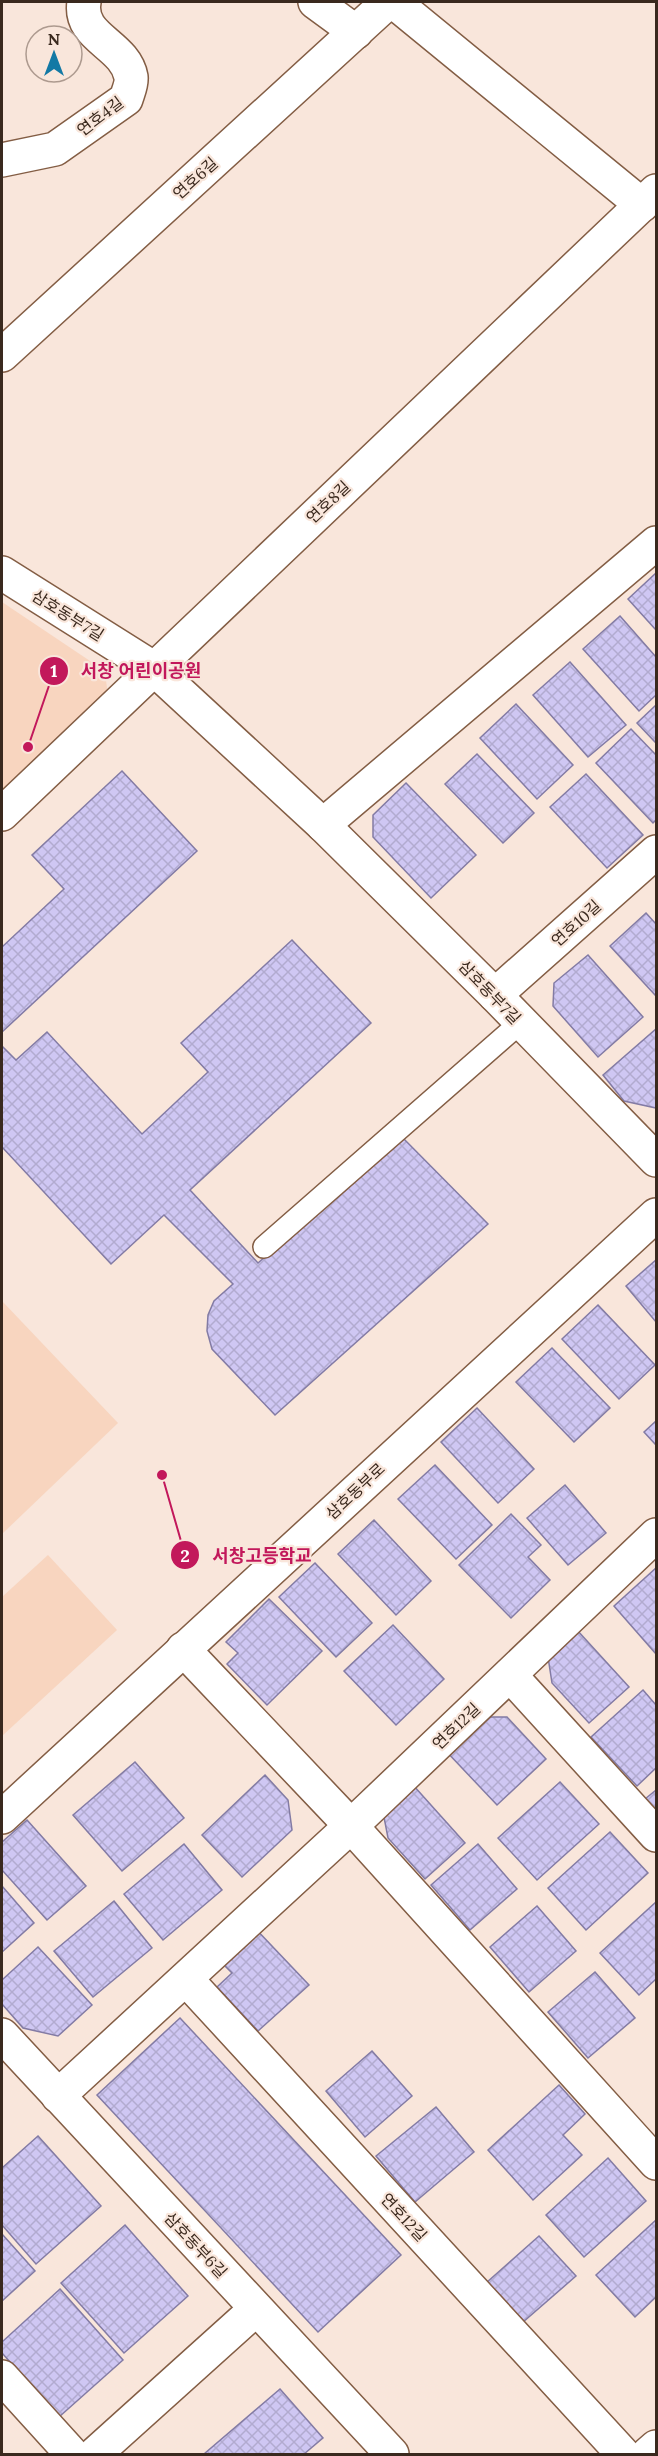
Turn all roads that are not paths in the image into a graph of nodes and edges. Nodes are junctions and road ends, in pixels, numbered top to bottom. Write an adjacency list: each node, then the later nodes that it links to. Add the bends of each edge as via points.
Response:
1 (84, 2): 6 (street, 연호4길, via 82,12 88,27 126,62 132,79 126,99 55,149)
2 (315, 2): 5 (street)
3 (388, 2): 5 (street, 연호6길)
4 (394, 2): 7 (street)
5 (356, 32): 8 (street, 연호6길)
6 (2, 160)
7 (649, 198): 11 (street, 연호8길)
8 (7, 342)
9 (657, 543): 13 (street)
10 (2, 573): 11 (street, 삼호동부7길)
11 (153, 668): 12 (street, 연호8길); 13 (street, 삼호동부7길)
12 (2, 814)
13 (323, 825): 15 (street, 삼호동부7길)
14 (657, 852): 15 (street, 연호10길)
15 (495, 995): 16 (street, 삼호동부7길)
16 (520, 1023): 17 (street, 삼호동부7길); 19 (lane)
17 (657, 1160)
18 (657, 1215): 21 (street, 삼호동부로)
19 (264, 1247)
20 (657, 1535): 22 (street, 연호12길)
21 (183, 1649): 23 (street, 삼호동부로); 24 (street)
22 (510, 1675): 24 (street, 연호12길); 25 (street)
23 (2, 1817)
24 (351, 1826): 26 (street, 연호12길); 29 (street)
25 (657, 1835)
26 (186, 1978): 28 (street, 연호12길); 36 (street, 연호12길)
27 (2, 2035): 28 (street, 삼호동부6길)
28 (58, 2096): 30 (street, 삼호동부6길)
29 (657, 2163)
30 (256, 2309): 34 (street); 35 (street, 삼호동부6길)
31 (2, 2377): 33 (street)
32 (657, 2447): 37 (street)
33 (72, 2454)
34 (95, 2454)
35 (392, 2454)
36 (623, 2454)
37 (648, 2454)

